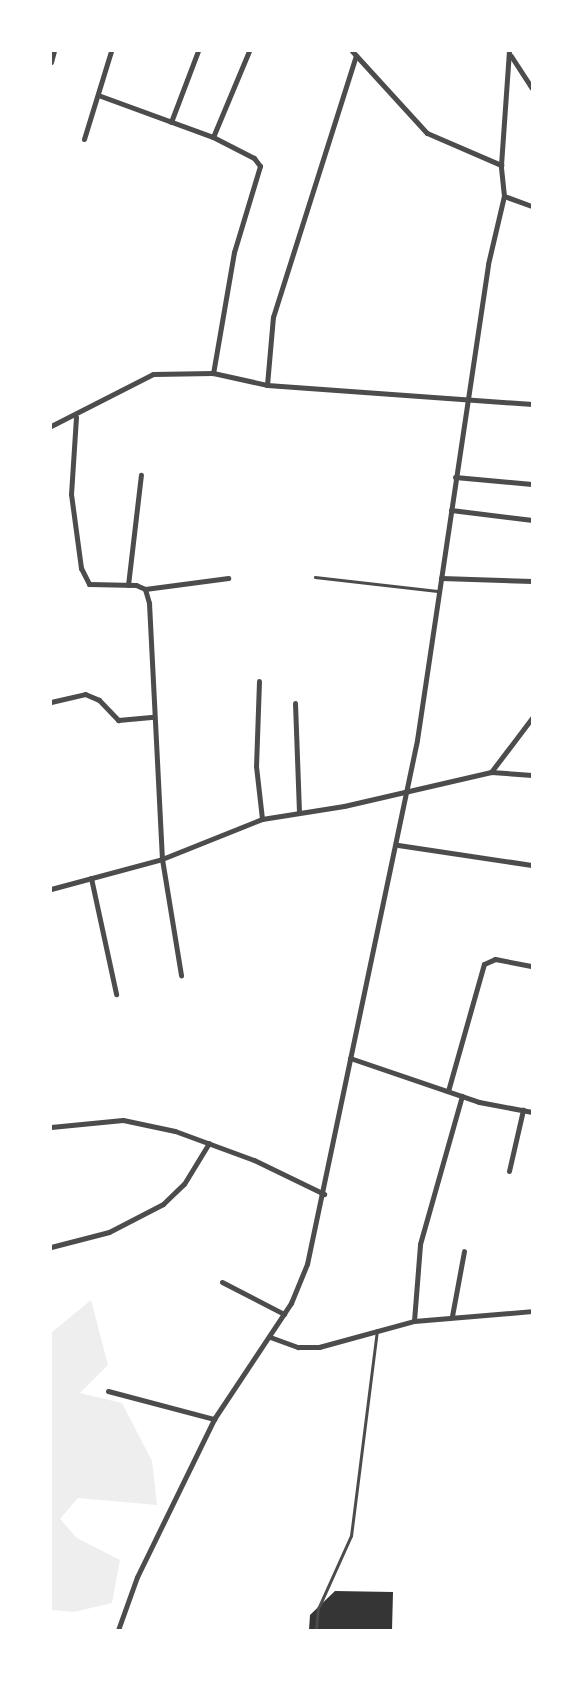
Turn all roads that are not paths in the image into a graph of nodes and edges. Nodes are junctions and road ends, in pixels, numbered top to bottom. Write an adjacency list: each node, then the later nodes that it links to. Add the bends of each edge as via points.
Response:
1 (54, 51): 7 (street)
2 (111, 51): 9 (street)
3 (198, 51): 10 (street)
4 (249, 51): 11 (street)
5 (354, 53): 13 (street, via 427,133); 17 (street, via 273,317)
6 (510, 54): 8 (street); 13 (street)
7 (51, 62)
8 (532, 88)
9 (98, 95): 10 (street); 12 (street)
10 (171, 122): 11 (street)
11 (213, 137): 16 (street, via 254,158 261,172 234,252)
12 (84, 139)
13 (501, 165): 14 (street)
14 (504, 196): 15 (street); 18 (street, via 488,264)
15 (532, 206)
16 (213, 373): 17 (street); 20 (street, via 153,374)
17 (267, 385): 18 (street)
18 (469, 397): 19 (street); 23 (street)
19 (532, 404)
20 (76, 416): 21 (street); 31 (street, via 71,494 81,568 89,584)
21 (51, 426)
22 (141, 475): 31 (street)
23 (456, 477): 24 (street); 25 (street)
24 (532, 484)
25 (451, 510): 26 (street); 29 (street)
26 (532, 520)
27 (316, 576): 33 (lane)
28 (228, 578): 32 (street)
29 (441, 578): 30 (street); 33 (street)
30 (532, 581)
31 (128, 585): 32 (street)
32 (145, 589): 37 (street)
33 (439, 591): 41 (street)
34 (259, 681): 43 (street, via 256,766)
35 (51, 702): 37 (street, via 85,694 99,700 118,720)
36 (295, 704): 42 (street)
37 (154, 717): 45 (street)
38 (532, 718): 39 (street)
39 (491, 772): 40 (street); 41 (street)
40 (532, 775)
41 (408, 789): 42 (street); 44 (street)
42 (299, 811): 43 (street)
43 (262, 819): 45 (street)
44 (398, 845): 46 (street); 52 (street)
45 (162, 859): 47 (street); 50 (street)
46 (532, 864)
47 (91, 878): 48 (street); 51 (street)
48 (51, 889)
49 (532, 965): 53 (street, via 495,959 484,964)
50 (181, 975)
51 (116, 994)
52 (350, 1058): 53 (street); 60 (street)
53 (449, 1091): 54 (street)
54 (462, 1096): 55 (street); 67 (street, via 420,1244)
55 (523, 1110): 56 (street); 59 (street)
56 (532, 1112)
57 (51, 1127): 58 (street, via 123,1120)
58 (209, 1143): 60 (street); 61 (street, via 184,1184 163,1204 109,1233)
59 (509, 1171)
60 (324, 1194): 65 (street, via 307,1264)
61 (51, 1247)
62 (464, 1251): 66 (street)
63 (222, 1282): 65 (street)
64 (532, 1311): 66 (street)
65 (284, 1314): 69 (street)
66 (452, 1316): 67 (street)
67 (414, 1321): 68 (street)
68 (377, 1330): 69 (street, via 307,1349); 73 (lane, via 351,1536 318,1609)
69 (270, 1337): 71 (street)
70 (108, 1391): 71 (street)
71 (214, 1419): 72 (street, via 137,1577)
72 (118, 1630)
73 (316, 1630)

